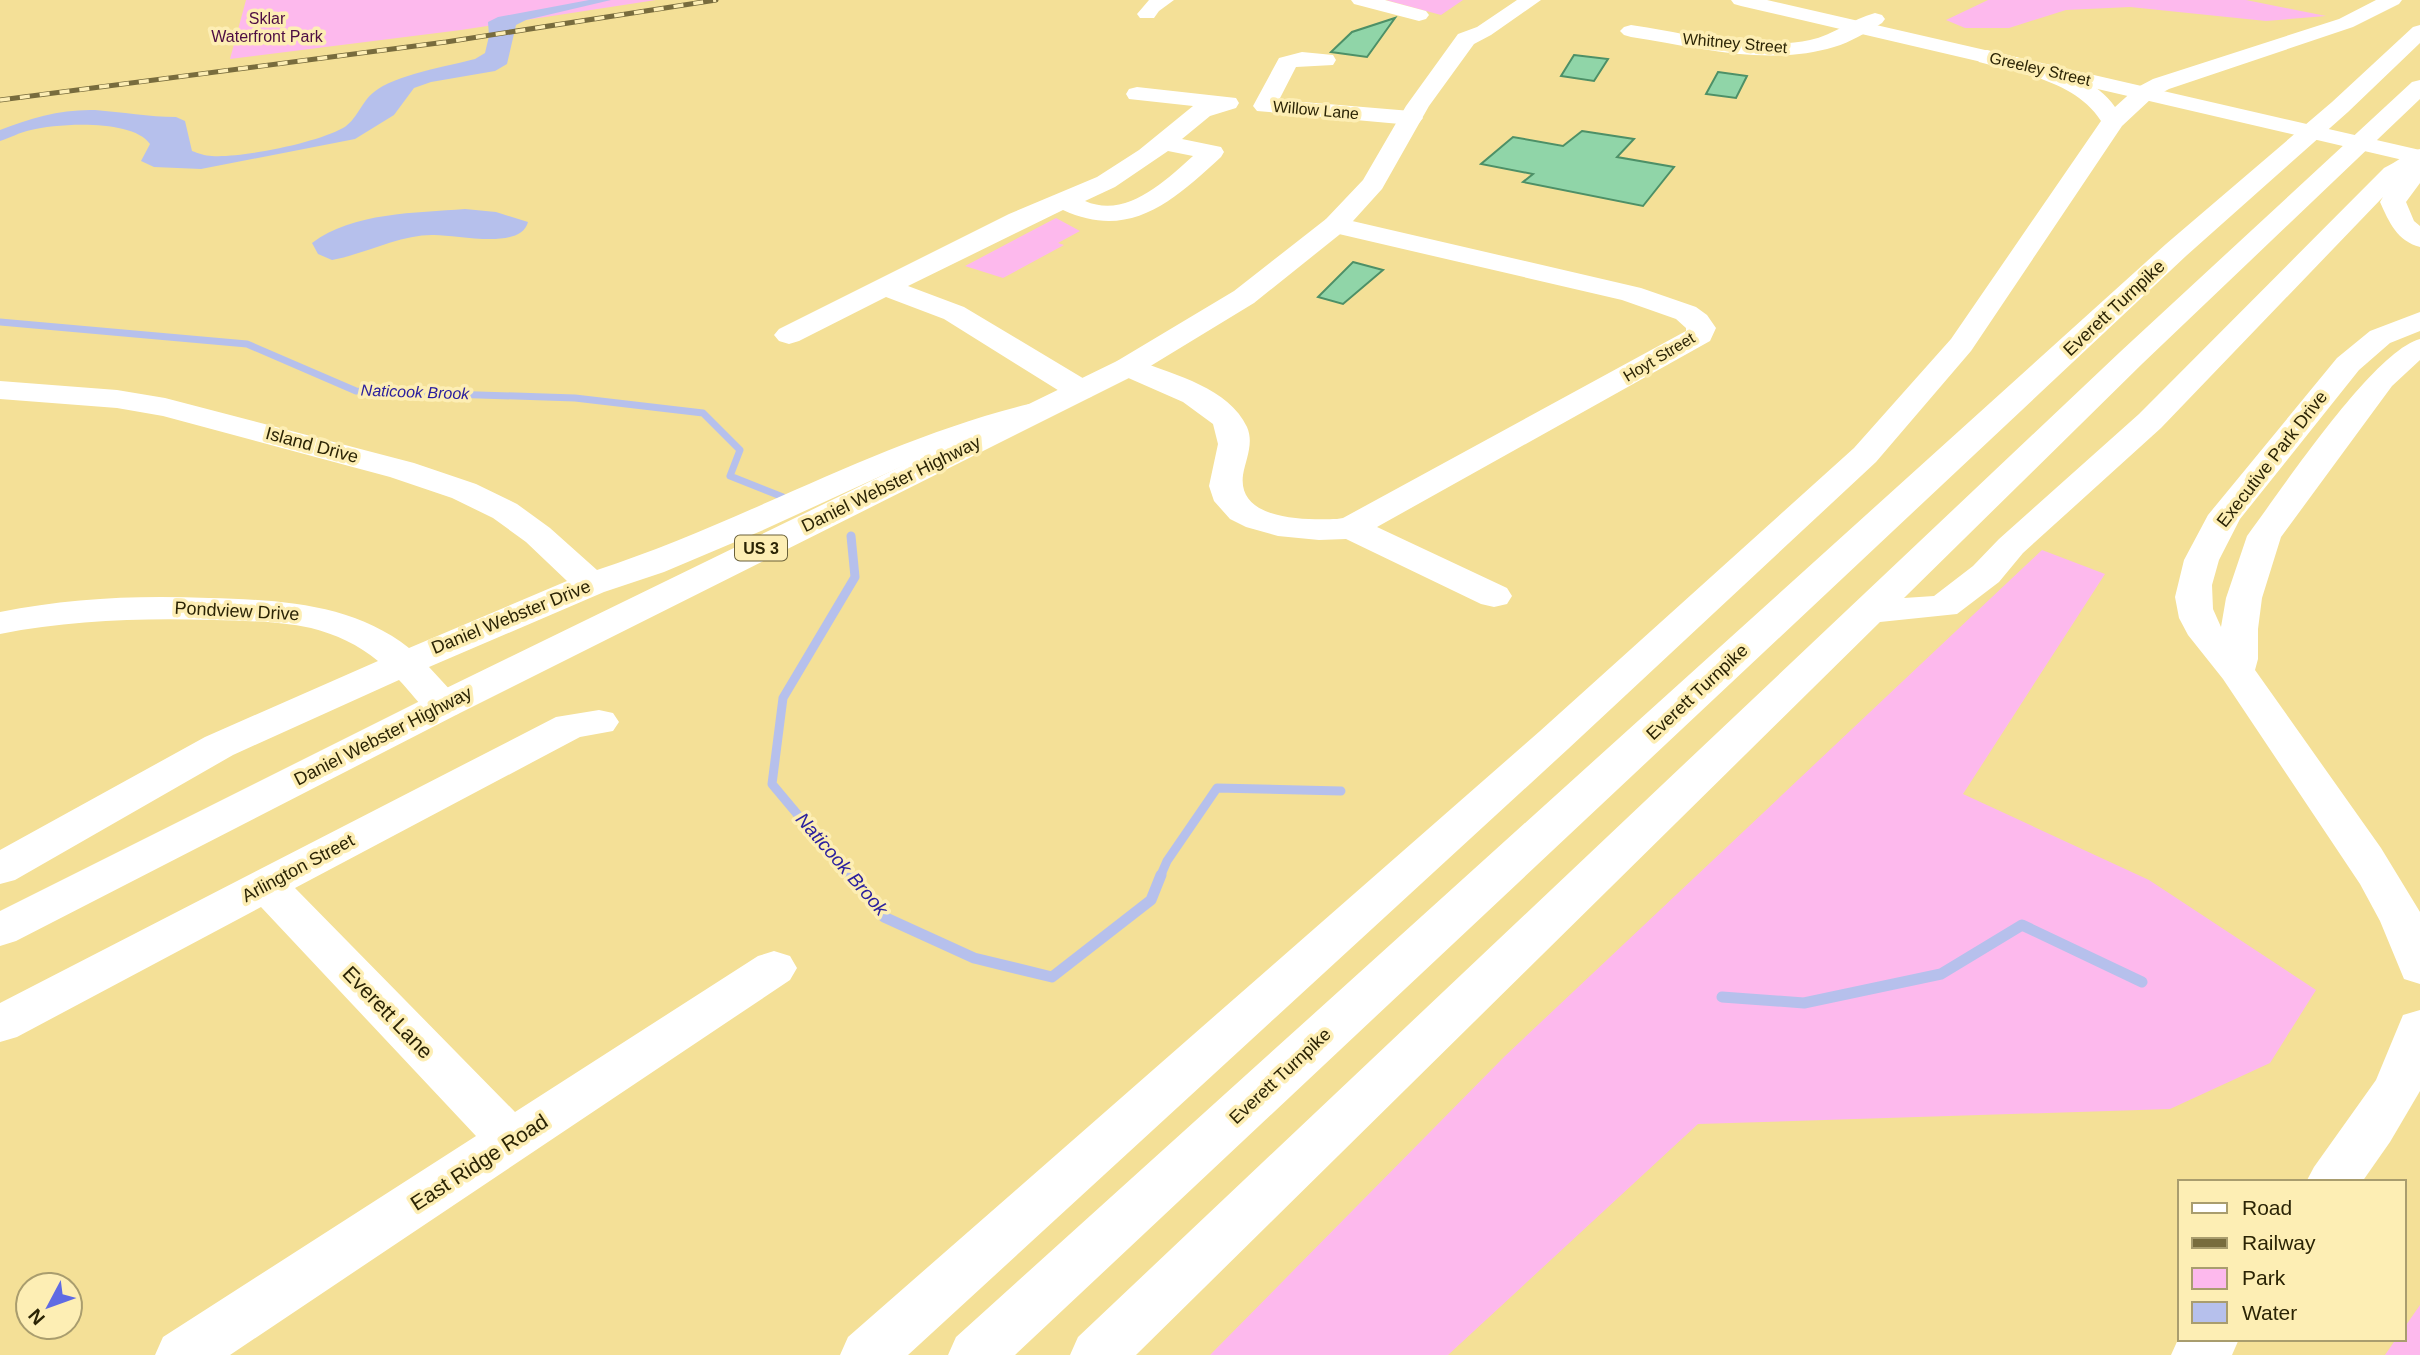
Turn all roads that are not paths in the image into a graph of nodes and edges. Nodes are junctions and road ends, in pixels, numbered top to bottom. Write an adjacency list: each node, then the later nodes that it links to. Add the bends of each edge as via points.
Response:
1 (1164, 0): 7 (main road)
2 (1361, 0): 8 (main road)
3 (1531, 0): 19 (main road, Daniel Webster Highway / US 3, via 1483,31 1467,28)
4 (1741, 0): 9 (main road, Greeley Street)
5 (1791, 0): 9 (main road, Greeley Street)
6 (2392, 0): 15 (main road, via 2346,23)
7 (1147, 14)
8 (1419, 15)
9 (1867, 23): 10 (main road, Whitney Street, via 1827,43 1782,48); 12 (main road, Greeley Street); 15 (main road, Greeley Street)
10 (1631, 31)
11 (2420, 32): 21 (main road, Everett Turnpike, via 2340,107)
12 (1987, 57): 15 (main road, Greeley Street); 20 (main road, via 2076,86 2099,100)
13 (1325, 60): 18 (main road, Willow Lane, via 1287,64)
14 (2420, 87): 21 (main road, Everett Turnpike, via 2388,118)
15 (2152, 88): 20 (main road); 21 (main road, Greeley Street)
16 (1138, 94): 17 (main road)
17 (1223, 103): 18 (main road); 22 (main road, via 1202,111)
18 (1265, 106): 19 (main road, Willow Lane)
19 (1411, 118): 25 (main road, Daniel Webster Highway / US 3, via 1373,184)
20 (2113, 121): 54 (main road, via 1961,345 1865,455)
21 (2338, 140): 23 (main road, Greeley Street); 38 (main road, Everett Turnpike, via 2182,309); 55 (main road, Everett Turnpike, via 2176,250)
22 (1163, 143): 24 (main road, via 1106,182); 24 (main road, via 1212,152 1164,193 1117,215 1091,212)
23 (2418, 155): 26 (main road, via 2411,178 2393,202 2403,225); 38 (main road, via 2393,173 2150,421 1986,574 1944,606)
24 (1062, 200): 27 (main road)
25 (1335, 225): 31 (main road, Daniel Webster Highway / US 3, via 1244,297); 35 (main road, Hoyt Street, via 1632,294 1686,313 1701,328 1700,335 1690,342)
26 (2420, 239)
27 (884, 287): 29 (main road); 33 (main road, via 954,313)
28 (2420, 321): 41 (main road, Executive Park Drive, via 2380,337 2348,364 2210,539 2199,568 2195,609 2204,632)
29 (789, 335)
30 (2420, 348): 41 (main road, via 2381,380 2264,536 2244,598)
31 (1128, 367): 33 (main road, Daniel Webster Highway / US 3); 35 (main road, Hoyt Street, via 1203,401 1226,419 1234,452 1227,496 1238,506 1292,530)
32 (0, 390): 36 (main road, Island Drive, via 165,407 402,470 505,511)
33 (1080, 390): 34 (main road, Daniel Webster Highway / US 3)
34 (1041, 410): 36 (main road, Daniel Webster Drive, via 918,448 749,524); 42 (main road, Daniel Webster Highway / US 3)
35 (1352, 528): 37 (main road)
36 (592, 584): 40 (main road, Daniel Webster Drive)
37 (1494, 596)
38 (1869, 612): 56 (main road, Everett Turnpike)
39 (0, 623): 40 (main road, Pondview Drive, via 108,608 295,612 365,635)
40 (404, 662): 42 (main road, Pondview Drive); 44 (main road, Daniel Webster Drive, via 219,746)
41 (2235, 671): 47 (main road, Executive Park Drive, via 2379,877 2401,914)
42 (444, 705): 46 (main road, Daniel Webster Highway / US 3)
43 (599, 722): 45 (main road, Arlington Street, via 570,726)
44 (0, 869)
45 (266, 885): 49 (main road, Arlington Street); 51 (main road, Everett Lane)
46 (0, 930)
47 (2420, 967)
48 (775, 968): 51 (main road, East Ridge Road)
49 (0, 1024)
50 (2420, 1028): 52 (main road, via 2396,1092)
51 (511, 1140): 53 (main road, East Ridge Road)
52 (2333, 1180)
53 (183, 1355)
54 (868, 1355)
55 (976, 1355)
56 (1098, 1355)

